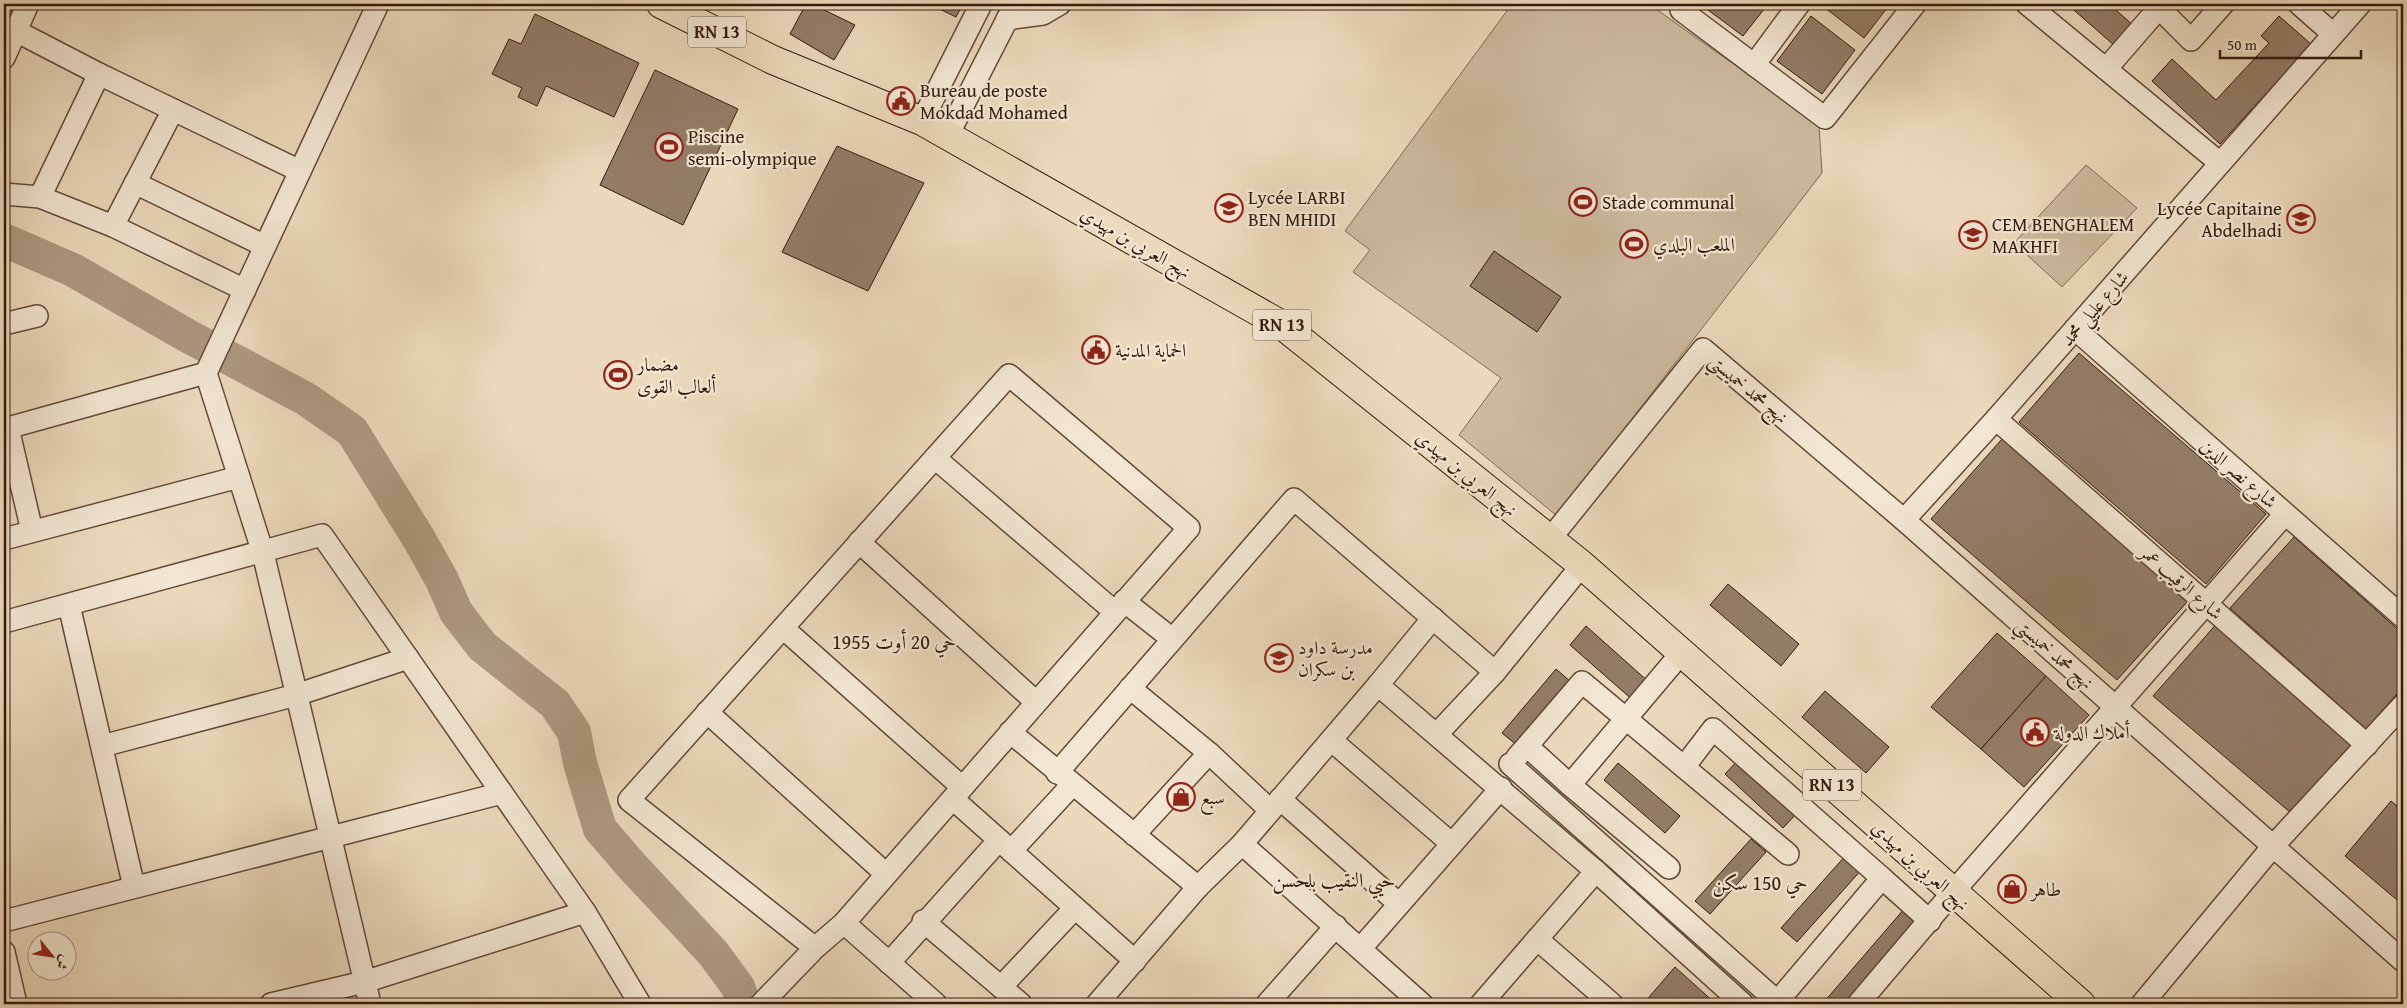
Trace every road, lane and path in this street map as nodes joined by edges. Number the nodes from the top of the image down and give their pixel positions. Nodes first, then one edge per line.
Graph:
1 (28, 4) edge
2 (378, 4) edge
3 (660, 4) edge
4 (981, 4) edge
5 (1060, 4) edge
6 (1685, 4) edge
7 (1799, 4) edge
8 (1915, 4) edge
9 (2027, 4) edge
10 (2223, 4) edge
11 (2299, 4) edge
12 (2360, 4) edge
13 (1011, 11) edge
14 (16, 31) junction
15 (2333, 34) junction
16 (4, 58) edge
17 (1754, 65) junction
18 (2106, 69) junction
19 (99, 74) junction
20 (173, 110) junction
21 (922, 121) junction
22 (948, 135) junction
23 (2220, 164) junction
24 (300, 171) junction
25 (135, 183) junction
26 (4, 194) edge
27 (40, 197) junction
28 (113, 226) junction
29 (265, 246) junction
30 (245, 290) junction
31 (37, 316) dead end
32 (4, 324) edge
33 (2075, 329) junction
34 (207, 372) junction
35 (1996, 419) junction
36 (6, 429) edge
37 (935, 458) junction
38 (239, 477) junction
39 (2285, 514) junction
40 (1904, 520) junction
41 (32, 532) junction
42 (4, 539) edge
43 (1550, 539) junction
44 (859, 542) junction
45 (263, 553) junction
46 (1582, 565) junction
47 (2206, 603) junction
48 (69, 604) junction
49 (1119, 606) junction
50 (2403, 617) edge
51 (1432, 618) junction
52 (4, 622) edge
53 (783, 628) junction
54 (1171, 638) junction
55 (1682, 652) junction
56 (408, 658) junction
57 (1494, 672) junction
58 (1378, 685) junction
59 (1130, 688) junction
60 (296, 695) junction
61 (1036, 702) junction
62 (2403, 705) edge
63 (2116, 707) junction
64 (707, 712) junction
65 (1627, 719) junction
66 (1010, 732) junction
67 (1437, 734) junction
68 (1331, 740) junction
69 (2367, 745) junction
70 (102, 746) junction
71 (1528, 746) junction
72 (1209, 753) junction
73 (1510, 764) junction
74 (1684, 767) junction
75 (1064, 779) junction
76 (1495, 783) junction
77 (1570, 785) junction
78 (502, 793) junction
79 (957, 793) junction
80 (1275, 804) junction
81 (1134, 835) junction
82 (330, 837) junction
83 (1242, 844) junction
84 (1452, 844) junction
85 (1005, 846) junction
86 (2274, 846) junction
87 (1788, 854) dead end
88 (1669, 868) dead end
89 (1596, 871) junction
90 (886, 874) junction
91 (1882, 878) junction
92 (134, 887) junction
93 (1198, 887) junction
94 (1952, 892) junction
95 (1399, 904) junction
96 (1075, 908) junction
97 (585, 912) junction
98 (4, 921) edge
99 (1930, 921) junction
100 (844, 922) junction
101 (924, 922) junction
102 (1336, 926) junction
103 (1537, 939) junction
104 (815, 948) junction
105 (1361, 948) junction
106 (4, 952) edge
107 (1135, 961) junction
108 (2403, 961) edge
109 (889, 963) junction
110 (364, 982) junction
111 (1001, 987) junction
112 (1778, 1003) edge
113 (16, 1004) edge
114 (271, 1004) edge
115 (370, 1004) edge
116 (640, 1004) edge
117 (761, 1004) edge
118 (936, 1004) edge
119 (1021, 1004) edge
120 (1097, 1004) edge
121 (1267, 1004) edge
122 (1422, 1004) edge
123 (1481, 1004) edge
124 (1612, 1004) edge
125 (1743, 1004) edge
126 (1858, 1004) edge
127 (2081, 1004) edge
128 (2142, 1004) edge

1 - 14 street
2 - 24 street
3 - 21 main road, نهج العربي بن مهيدي / RN 13
4 - 21 street
5 - 13 street
6 - 17 street
7 - 17 street
8 - 17 street
9 - 18 street
10 - 18 street
11 - 15 street
12 - 15 street, شارع عليلي محمد
13 - 22 street
14 - 16 street
14 - 19 street
15 - 23 street, شارع عليلي محمد
18 - 23 street
19 - 20 street
19 - 27 street
20 - 24 street
20 - 25 street
21 - 22 main road, نهج العربي بن مهيدي / RN 13
22 - 43 main road, نهج العربي بن مهيدي / RN 13
23 - 33 street, شارع عليلي محمد
24 - 29 street
25 - 28 street
25 - 29 street
26 - 27 street
27 - 28 street
28 - 30 street
29 - 30 street
30 - 34 street
31 - 32 street
33 - 35 street, شارع عليلي محمد
33 - 39 street, شارع نصر الدين
34 - 36 street
34 - 38 street
35 - 40 street, شارع عليلي محمد
35 - 47 street, شارع الرقيب عمر
36 - 41 street
37 - 44 street
37 - 49 street
37 - 49 street
38 - 41 street
38 - 45 street
39 - 47 street
39 - 50 street, شارع نصر الدين
40 - 43 street, نهج محمد خميستي
40 - 63 street, نهج محمد خميستي
41 - 42 street
43 - 46 main road, نهج العربي بن مهيدي / RN 13
44 - 53 street
44 - 61 street
45 - 48 street
45 - 56 street
45 - 60 street
46 - 55 main road, نهج العربي بن مهيدي / RN 13
46 - 57 street
47 - 63 street
47 - 69 street, شارع الرقيب عمر
48 - 52 street
48 - 70 street
49 - 54 street
49 - 61 street
51 - 54 street
51 - 57 street
51 - 58 street
53 - 64 street
53 - 79 street
54 - 59 street
55 - 65 street
55 - 94 main road, نهج العربي بن مهيدي / RN 13
56 - 60 street
56 - 78 street
57 - 67 street
58 - 67 street
58 - 68 street
59 - 72 street
59 - 75 street
60 - 70 street
60 - 82 street
61 - 66 street
62 - 69 street
63 - 86 street, نهج محمد خميستي
63 - 94 street
64 - 90 street
64 - 104 street
65 - 71 street
65 - 74 street
65 - 77 street
66 - 75 street
66 - 79 street
67 - 76 street
68 - 80 street
68 - 84 street
69 - 86 street
70 - 92 street
71 - 73 street
71 - 77 street
72 - 80 street
72 - 81 street
73 - 76 street
73 - 112 street
74 - 87 street
74 - 91 street
75 - 81 street
75 - 85 street
76 - 84 street
76 - 89 street
77 - 88 street
78 - 82 street
78 - 97 street
79 - 85 street
79 - 90 street
80 - 83 street
80 - 95 street
81 - 93 street
82 - 92 street
82 - 110 street
83 - 93 street
83 - 102 street
84 - 95 street
85 - 96 street
85 - 101 street
86 - 108 street, نهج محمد خميستي
86 - 128 street
89 - 103 street
89 - 125 street
90 - 100 street
91 - 99 street
91 - 112 street
92 - 98 street
93 - 107 street
94 - 99 street
94 - 127 main road, نهج العربي بن مهيدي / RN 13
95 - 105 street
96 - 107 street
96 - 111 street
97 - 110 street
97 - 116 street
99 - 126 street
100 - 104 street
100 - 109 street
101 - 109 street
101 - 111 street
102 - 105 street
102 - 121 street
103 - 123 street
103 - 124 street
104 - 117 street
105 - 122 street
106 - 113 street
107 - 120 street
109 - 118 street
110 - 114 street
110 - 115 street
111 - 119 street

